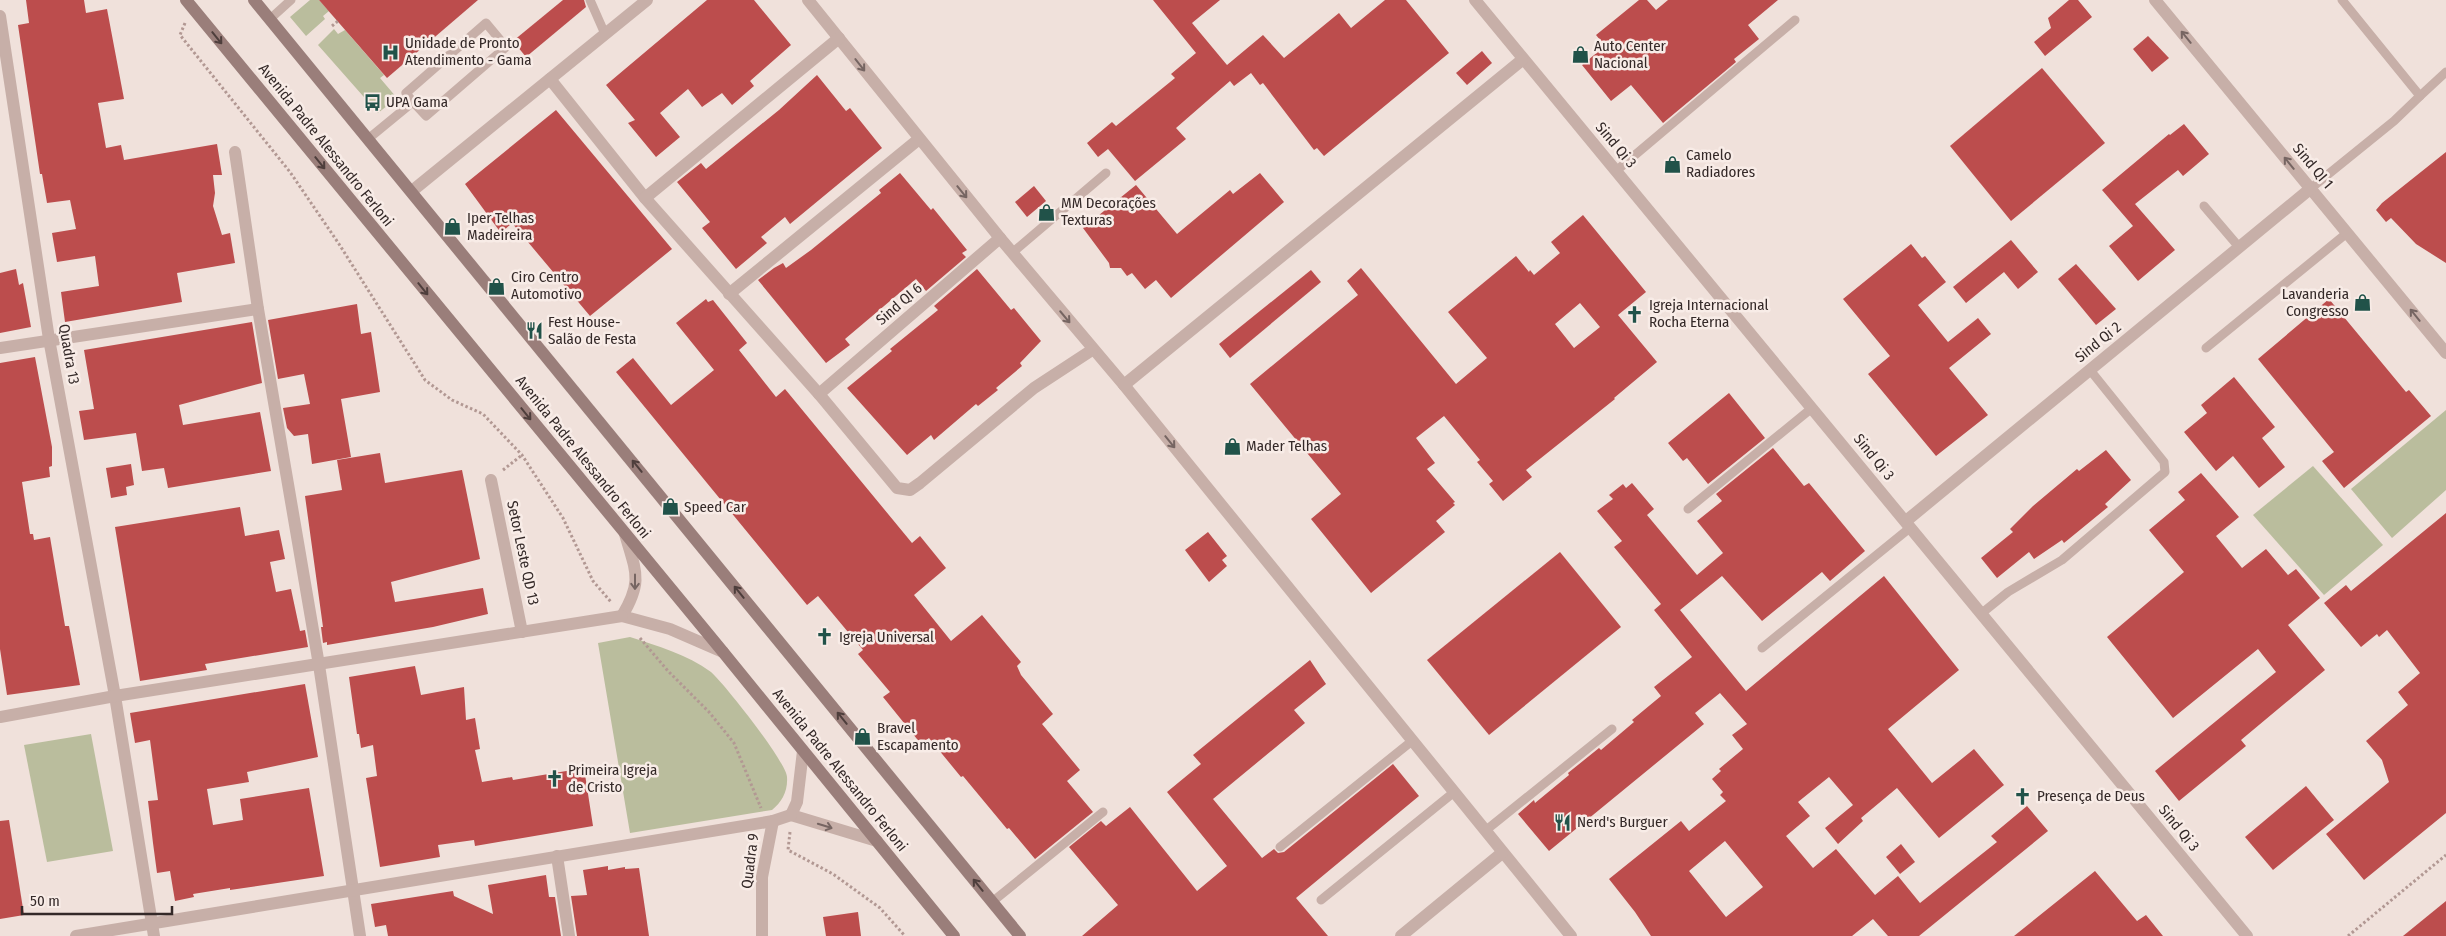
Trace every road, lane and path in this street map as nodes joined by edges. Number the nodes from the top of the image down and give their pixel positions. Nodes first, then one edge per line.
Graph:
1 (254, 0) edge
2 (291, 0) edge
3 (590, 0) edge
4 (647, 0) edge
5 (808, 0) edge
6 (1475, 0) edge
7 (2155, 0) edge
8 (2342, 0) edge
9 (189, 4) edge
10 (0, 16) edge
11 (270, 19) junction
12 (1795, 20) dead end
13 (338, 21) dead end
14 (332, 26) dead end
15 (605, 34) junction
16 (839, 38) junction
17 (1522, 60) junction
18 (2446, 68) edge
19 (2442, 75) edge
20 (550, 78) junction
21 (2420, 96) junction
22 (413, 102) junction
23 (368, 139) junction
24 (919, 139) junction
25 (235, 152) dead end
26 (1616, 171) junction
27 (1106, 173) dead end
28 (2310, 189) junction
29 (412, 191) junction
30 (645, 198) junction
31 (2204, 206) dead end
32 (2347, 233) junction
33 (1000, 238) junction
34 (2239, 247) junction
35 (1012, 253) junction
36 (729, 294) junction
37 (258, 309) junction
38 (49, 339) junction
39 (0, 348) edge
40 (2206, 348) dead end
41 (1092, 350) junction
42 (2446, 353) edge
43 (2090, 370) junction
44 (1124, 385) junction
45 (819, 394) junction
46 (1812, 408) junction
47 (522, 455) junction
48 (491, 480) joint
49 (1688, 509) dead end
50 (1908, 524) junction
51 (625, 534) junction
52 (1982, 614) junction
53 (622, 616) junction
54 (522, 632) junction
55 (640, 637) dead end
56 (1762, 648) dead end
57 (723, 652) junction
58 (319, 665) junction
59 (115, 696) junction
60 (0, 717) edge
61 (1612, 729) dead end
62 (1412, 741) junction
63 (803, 751) junction
64 (1453, 793) junction
65 (1103, 812) dead end
66 (791, 815) junction
67 (768, 817) junction
68 (1485, 832) junction
69 (877, 841) junction
70 (1280, 848) dead end
71 (1502, 853) junction
72 (2446, 855) edge
73 (557, 856) junction
74 (353, 892) junction
75 (1321, 900) dead end
76 (992, 902) junction
77 (153, 930) edge
78 (76, 936) edge
79 (360, 936) edge
80 (570, 936) edge
81 (762, 936) edge
82 (905, 936) edge
83 (954, 936) edge
84 (1020, 936) edge
85 (1402, 936) edge
86 (1571, 936) edge
87 (2248, 936) edge
88 (2348, 936) edge

1 - 11 main road
2 - 11 lane
3 - 15 lane
4 - 15 street
5 - 16 street
6 - 17 street, Sind Qi 3
28 -> 7 street, Sind QI 1
8 - 21 lane
9 - 47 path
9 -> 51 main road, Avenida Padre Alessandro Ferloni
10 - 38 street, Quadra 13
11 - 23 main road
12 - 26 lane
13 - 14 path
15 - 20 street
16 -> 24 street
16 - 30 street
17 - 26 street, Sind Qi 3
17 - 44 street
18 - 19 lane
19 - 21 lane
20 - 29 street
20 - 30 street
21 - 28 lane
22 - 22 lane
22 - 23 lane
23 - 29 main road
24 -> 33 street
24 - 36 street
25 - 37 street
26 - 46 street, Sind Qi 3
27 - 35 lane
28 - 32 street, Sind QI 1
28 - 34 street, Sind Qi 2
76 -> 29 main road
30 - 36 street
31 - 34 lane
32 - 40 lane
42 -> 32 street, Sind QI 1
33 - 35 street
33 - 45 street, Sind QI 6
34 - 43 street, Sind Qi 2
35 -> 41 street
36 - 45 street
37 - 38 street
37 - 58 street
38 - 39 street
38 - 59 street, Quadra 13
41 - 44 street
41 - 45 street
43 - 50 street, Sind Qi 2
43 - 52 lane
44 -> 62 street
46 - 49 lane
46 - 50 street, Sind Qi 3
47 - 48 path
47 - 53 path
48 - 54 street, Setor Leste QD 13
50 - 52 street, Sind Qi 3
50 - 56 lane
51 -> 53 street
51 - 57 main road, Avenida Padre Alessandro Ferloni
52 - 87 street, Sind Qi 3
53 - 54 street
53 - 57 street
54 - 58 street
55 - 67 path
57 - 63 main road, Avenida Padre Alessandro Ferloni
58 - 59 street
58 - 74 street
59 - 60 street
59 - 77 street, Quadra 13
61 - 68 lane
62 - 64 street
62 - 70 lane
63 - 66 street
63 - 69 main road, Avenida Padre Alessandro Ferloni
64 - 68 street
64 - 75 lane
65 - 76 lane
66 - 67 street
66 -> 69 street
66 - 82 path
67 - 73 street
67 - 81 street, Quadra 9
68 - 71 street
69 - 83 main road, Avenida Padre Alessandro Ferloni
71 - 85 street
71 - 86 street
72 - 88 path
73 - 74 street
73 - 80 street
74 - 77 street
74 - 79 street
76 - 84 main road
77 - 78 street

